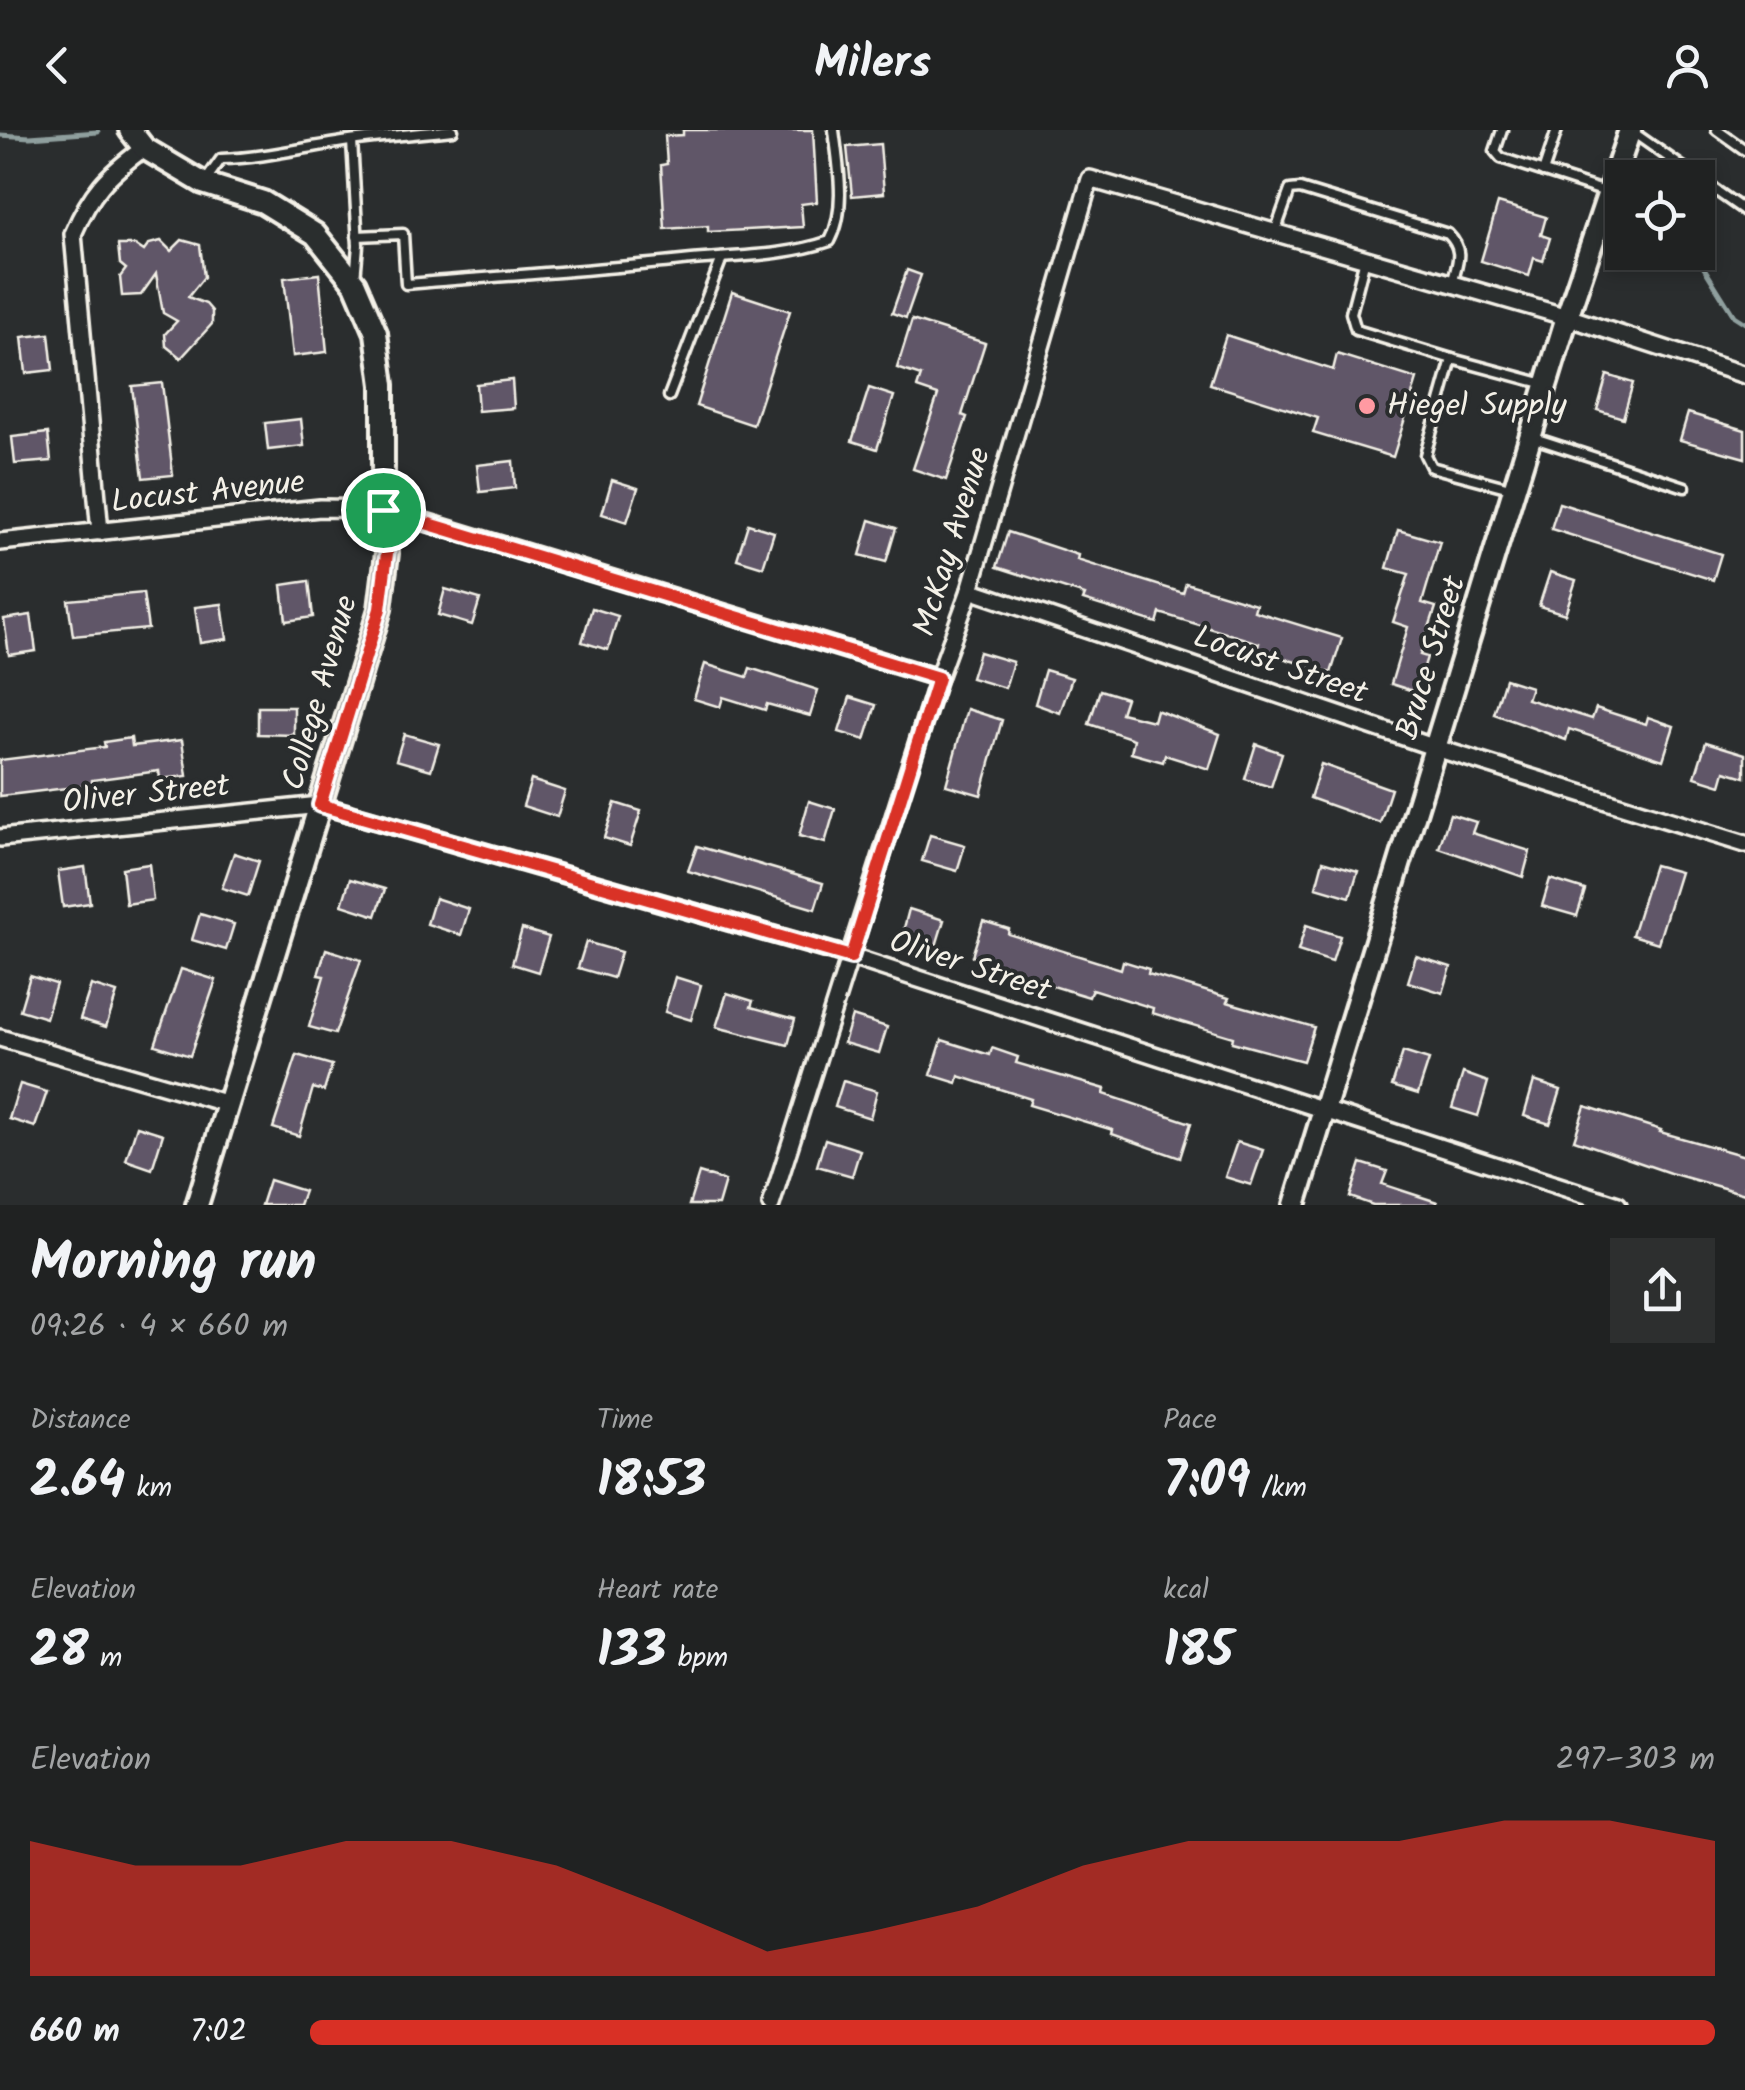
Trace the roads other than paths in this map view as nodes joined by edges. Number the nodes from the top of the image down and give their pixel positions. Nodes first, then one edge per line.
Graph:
1 (130, 130) edge
2 (453, 130) edge
3 (834, 130) edge
4 (1502, 130) edge
5 (1556, 130) edge
6 (1630, 130) edge
7 (1717, 130) edge
8 (352, 141) junction
9 (144, 148) junction
10 (1745, 150) edge
11 (1620, 160) edge
12 (1544, 172) junction
13 (203, 183) junction
14 (1605, 192) edge
15 (1605, 205) edge
16 (1745, 211) edge
17 (1276, 232) junction
18 (357, 236) junction
19 (722, 258) junction
20 (1365, 258) junction
21 (355, 284) junction
22 (1452, 284) junction
23 (1567, 318) junction
24 (1452, 358) junction
25 (1745, 375) edge
26 (1547, 384) junction
27 (669, 396) dead end
28 (1530, 437) junction
29 (1685, 487) dead end
30 (1515, 490) junction
31 (383, 510) junction
32 (100, 532) junction
33 (0, 542) edge
34 (970, 590) junction
35 (938, 678) junction
36 (1436, 748) junction
37 (320, 805) junction
38 (0, 838) edge
39 (1745, 844) edge
40 (851, 957) junction
41 (0, 1038) edge
42 (228, 1104) junction
43 (1324, 1111) junction
44 (197, 1205) edge
45 (771, 1205) edge
46 (1295, 1205) edge
47 (1618, 1205) edge

1 - 9 street, College Avenue
2 - 8 lane
3 - 19 lane
4 - 12 lane
5 - 12 lane
6 - 11 street, Bruce Street
6 - 16 lane
7 - 10 lane
8 - 13 lane
8 - 18 lane
9 - 13 street, College Avenue
9 - 32 street
12 - 14 lane
13 - 21 street, College Avenue
15 - 23 street, Bruce Street
17 - 20 street
17 - 22 lane
17 - 34 street, McKay Avenue
18 - 19 lane
18 - 21 lane
19 - 27 lane
20 - 22 street
20 - 24 lane
21 - 31 street, College Avenue
22 - 23 street
23 - 25 street
23 - 26 street, Bruce Street
24 - 26 lane
24 - 30 lane
26 - 28 street, Bruce Street
28 - 29 lane
28 - 30 street, Bruce Street
30 - 36 street, Bruce Street
31 - 32 street, Locust Avenue
31 - 35 street, Locust Avenue
31 - 37 street, College Avenue
32 - 33 street, Locust Avenue
34 - 35 street, McKay Avenue
34 - 36 street, Locust Street
35 - 40 street, McKay Avenue
36 - 39 street, Locust Street
36 - 43 street, Bruce Street
37 - 38 street, Oliver Street
37 - 40 street, Oliver Street
37 - 42 street, College Avenue
40 - 43 street, Oliver Street
40 - 45 street, McKay Avenue
41 - 42 street
42 - 44 street, College Avenue
43 - 46 street, Bruce Street
43 - 47 street, Oliver Street

